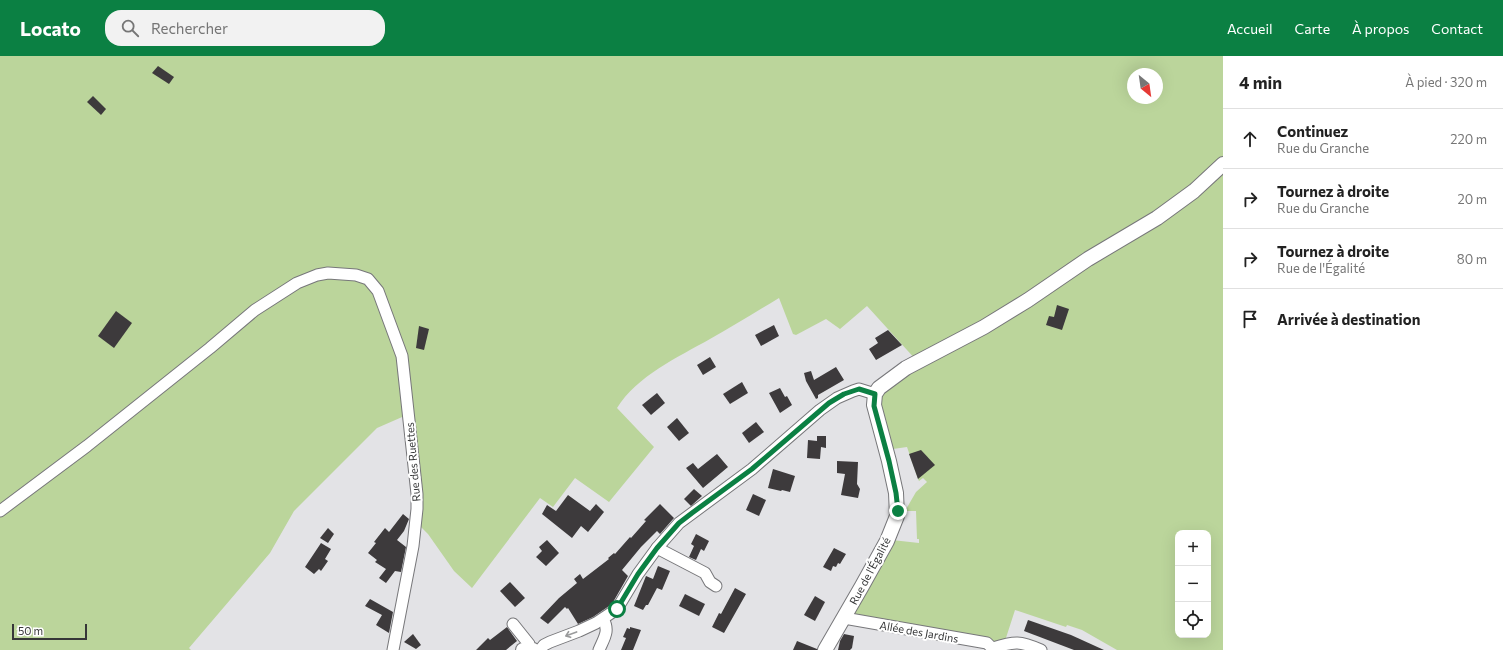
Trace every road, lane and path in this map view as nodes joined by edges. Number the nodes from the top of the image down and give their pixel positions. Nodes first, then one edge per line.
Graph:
1 (1223, 164) edge
2 (875, 394) junction
3 (0, 511) edge
4 (657, 548) junction
5 (716, 586) dead end
6 (844, 618) junction
7 (603, 619) junction
8 (513, 624) dead end
9 (993, 649) edge
10 (393, 650) edge
11 (532, 650) edge
12 (599, 650) edge
13 (825, 650) edge
14 (1041, 650) edge

1 - 2 street
2 - 4 street
2 - 6 street, Rue de l'Égalité
3 - 10 street, Rue des Ruettes
4 - 5 street
4 - 7 street
6 - 9 street, Allée des Jardins
6 - 13 street, Rue de l'Égalité
7 -> 11 street
7 - 12 street
8 - 11 street
9 - 14 street, Allée des Jardins

